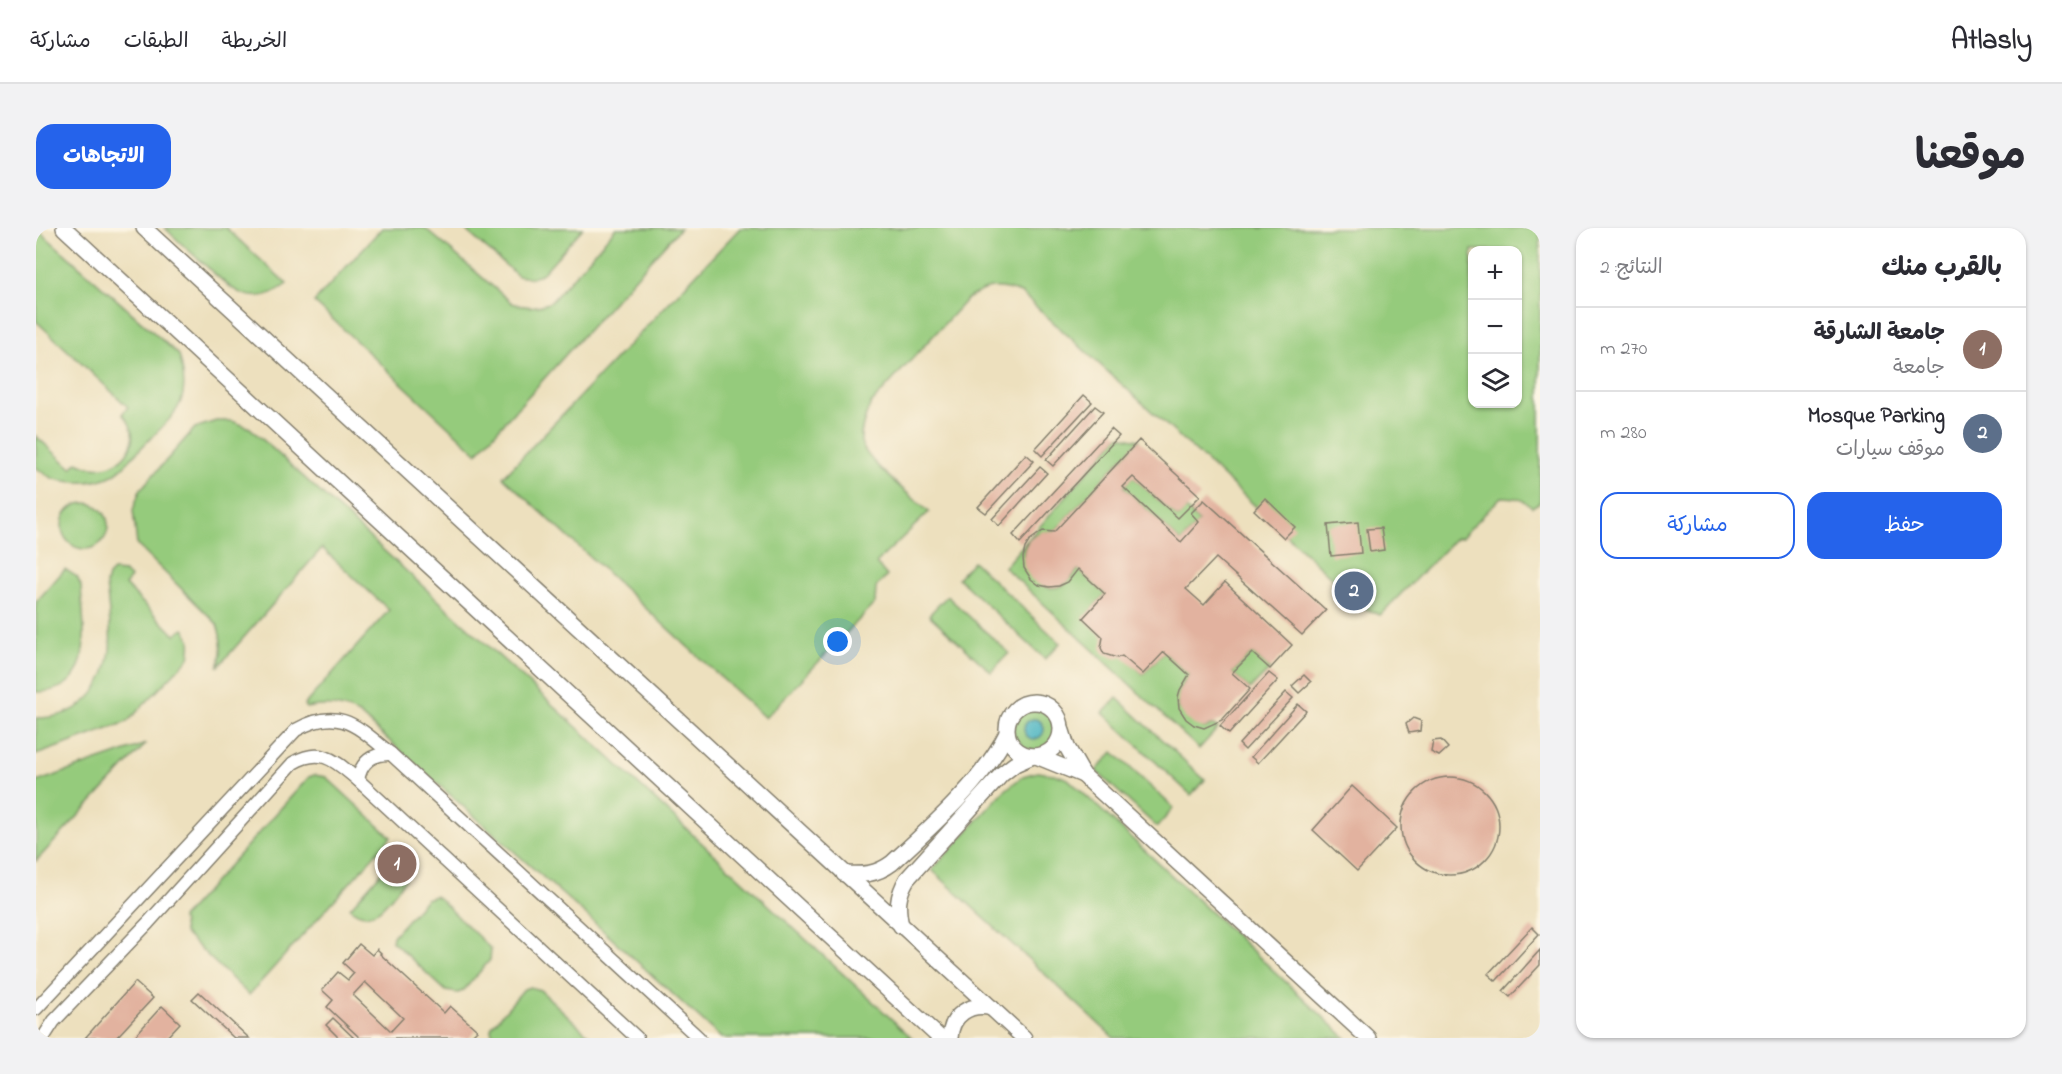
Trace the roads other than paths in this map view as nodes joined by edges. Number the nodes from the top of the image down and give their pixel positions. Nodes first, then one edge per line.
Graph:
1 (64, 228) edge
2 (144, 228) edge
3 (1062, 731) junction
4 (1007, 733) junction
5 (391, 754) junction
6 (1034, 756) junction
7 (1083, 775) junction
8 (358, 780) junction
9 (928, 828) junction
10 (941, 841) junction
11 (844, 874) junction
12 (901, 926) junction
13 (992, 1008) junction
14 (36, 1009) edge
15 (43, 1038) edge
16 (637, 1038) edge
17 (699, 1038) edge
18 (940, 1038) edge
19 (950, 1038) edge
20 (1024, 1038) edge
21 (1368, 1038) edge

1 - 18 street
2 - 11 street
3 - 4 street
3 - 6 street
3 - 7 street
4 - 6 street
4 - 9 street
5 - 8 street
5 - 14 street
5 - 17 street
6 - 7 street
6 - 10 street
7 - 21 street
8 - 15 street
8 - 16 street
9 - 10 street
9 - 11 street
10 - 12 street
11 - 12 street
12 - 13 street
13 - 19 street
13 - 20 street

